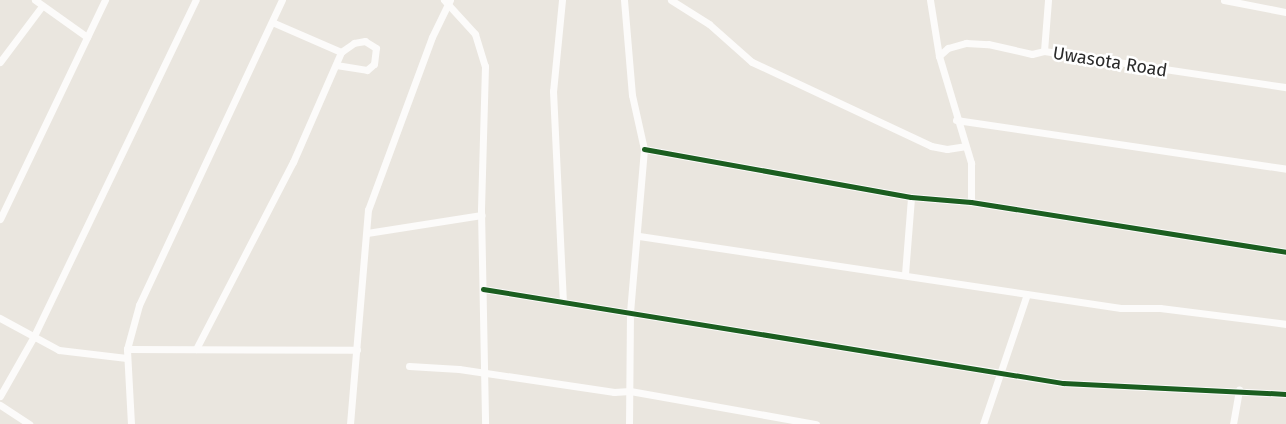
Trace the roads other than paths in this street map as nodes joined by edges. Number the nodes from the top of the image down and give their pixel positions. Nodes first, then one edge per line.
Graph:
1 (35, 0) edge
2 (105, 0) edge
3 (196, 0) edge
4 (282, 0) edge
5 (562, 0) edge
6 (624, 0) edge
7 (671, 0) edge
8 (930, 0) edge
9 (1048, 0) edge
10 (1224, 0) edge
11 (447, 1) edge
12 (42, 6) junction
13 (1286, 12) edge
14 (272, 22) junction
15 (87, 37) junction
16 (1044, 51) junction
17 (341, 52) junction
18 (939, 56) junction
19 (0, 62) edge
20 (336, 65) junction
21 (1286, 87) edge
22 (956, 120) junction
23 (965, 146) junction
24 (644, 149) junction
25 (1286, 169) edge
26 (912, 197) junction
27 (971, 202) junction
28 (482, 215) junction
29 (0, 218) edge
30 (367, 233) junction
31 (639, 236) junction
32 (1286, 252) edge
33 (905, 274) junction
34 (483, 289) junction
35 (1027, 294) junction
36 (563, 302) junction
37 (630, 312) junction
38 (0, 318) edge
39 (1286, 324) edge
40 (33, 338) junction
41 (127, 349) junction
42 (196, 349) junction
43 (357, 350) junction
44 (127, 358) junction
45 (409, 366) dead end
46 (1000, 372) junction
47 (485, 373) junction
48 (1239, 390) junction
49 (630, 391) junction
50 (1286, 394) edge
51 (0, 396) edge
52 (0, 406) edge
53 (29, 424) edge
54 (130, 424) edge
55 (350, 424) edge
56 (486, 424) edge
57 (629, 424) edge
58 (816, 424) edge
59 (983, 424) edge
60 (1233, 424) edge

1 - 12 street
2 - 15 street
3 - 40 street
4 - 14 street
5 - 36 street
6 - 24 street
7 - 23 street
8 - 18 street
9 - 16 street
10 - 13 street
11 - 28 street
11 - 30 street
12 - 15 street
12 - 19 street
14 - 17 street
14 - 41 street
15 - 29 street
16 - 18 street, Uwasota Road
16 - 21 street, Uwasota Road
17 - 20 street
17 - 20 street
18 - 22 street
20 - 42 street
22 - 23 street
22 - 25 street
23 - 27 street
24 - 26 street
24 - 31 street
26 - 27 street
26 - 33 street
27 - 32 street
28 - 30 street
28 - 34 street
30 - 43 street
31 - 33 street
31 - 37 street
33 - 35 street
34 - 36 street
34 - 47 street
35 - 39 street
35 - 46 street
36 - 37 street
37 - 46 street
37 - 49 street
38 - 40 street
40 - 44 street
40 - 51 street
41 - 42 street
41 - 44 street
42 - 43 street
43 - 55 street
44 - 54 street
45 - 47 street
46 - 48 street
46 - 59 street
47 - 49 street
47 - 56 street
48 - 50 street
48 - 60 street
49 - 57 street
49 - 58 street
52 - 53 street

